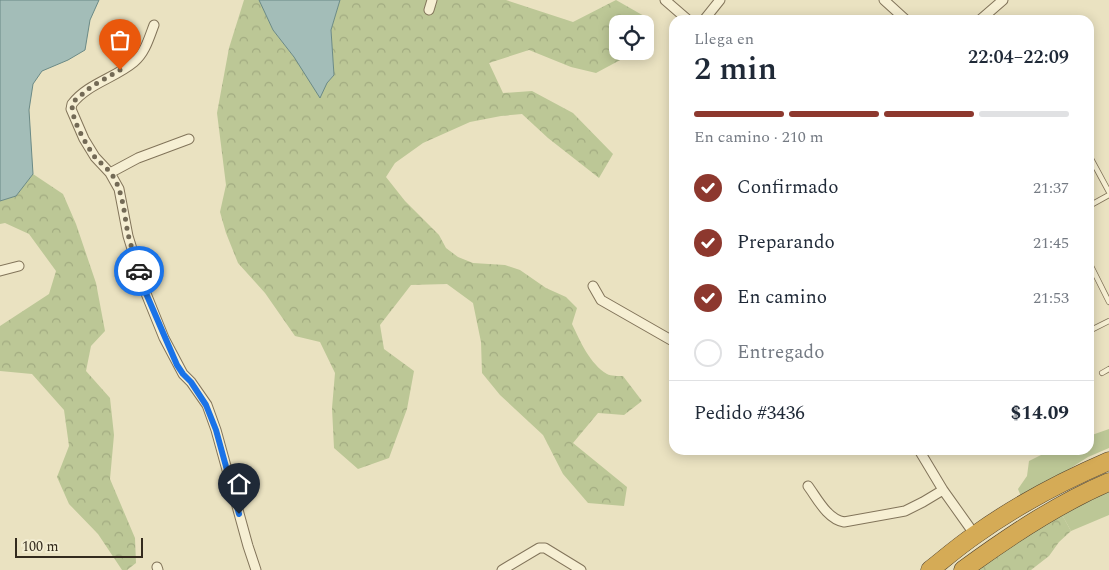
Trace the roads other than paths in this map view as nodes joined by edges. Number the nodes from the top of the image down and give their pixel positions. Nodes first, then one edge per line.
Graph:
1 (432, 0) edge
2 (665, 0) edge
3 (720, 0) edge
4 (1003, 0) edge
5 (886, 1) edge
6 (429, 10) dead end
7 (682, 15) edge
8 (708, 15) edge
9 (901, 15) edge
10 (986, 15) edge
11 (154, 24) dead end
12 (189, 139) dead end
13 (1094, 165) edge
14 (110, 173) junction
15 (1109, 194) edge
16 (1094, 203) edge
17 (19, 266) dead end
18 (0, 271) edge
19 (1094, 272) edge
20 (593, 286) dead end
21 (1109, 302) edge
22 (1109, 321) edge
23 (1094, 328) edge
24 (669, 339) edge
25 (1109, 369) edge
26 (1102, 373) dead end
27 (922, 455) edge
28 (1109, 461) edge
29 (1109, 482) edge
30 (808, 486) dead end
31 (942, 490) junction
32 (975, 535) junction
33 (256, 570) edge
34 (502, 570) edge
35 (582, 570) edge
36 (930, 570) edge
37 (963, 570) edge

1 - 6 street
2 - 7 street
3 - 8 street
4 - 10 street
5 - 9 street
11 - 14 street
12 - 14 street
13 - 15 lane
14 - 33 street
15 - 16 lane
17 - 18 street
19 - 21 lane
20 - 24 street
22 - 23 lane
25 - 26 lane
27 - 31 street
28 - 32 highway
29 - 37 highway
30 - 31 street
31 - 32 street
32 - 36 highway
34 - 35 street

